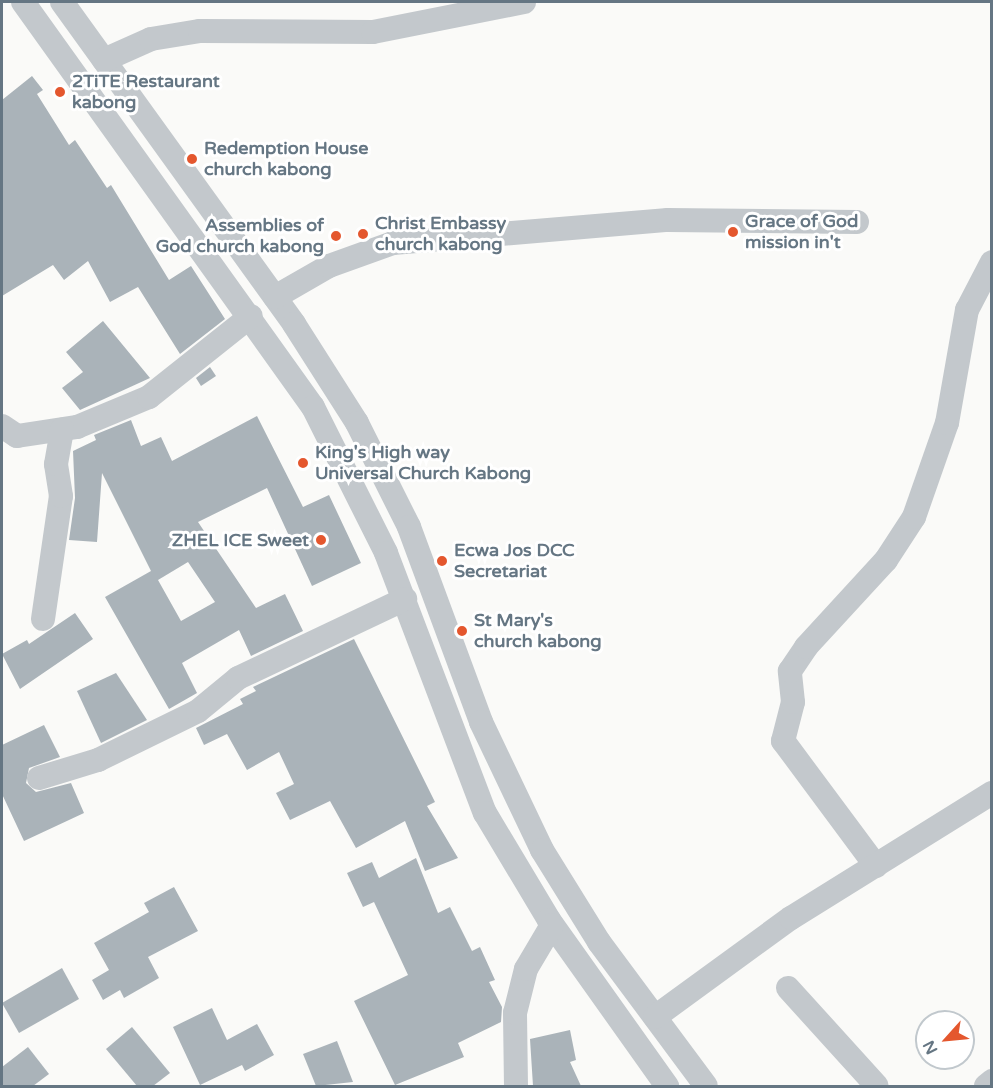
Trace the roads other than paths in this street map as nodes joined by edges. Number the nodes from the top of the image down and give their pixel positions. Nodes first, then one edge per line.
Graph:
1 (23, 2) edge
2 (62, 2) edge
3 (524, 2) edge
4 (104, 60) junction
5 (857, 222) dead end
6 (992, 261) edge
7 (275, 297) junction
8 (251, 315) junction
9 (2, 426) edge
10 (62, 430) junction
11 (405, 599) junction
12 (43, 619) dead end
13 (39, 778) dead end
14 (992, 793) edge
15 (876, 866) junction
16 (552, 925) junction
17 (788, 988) dead end
18 (655, 1017) junction
19 (992, 1081) edge
20 (516, 1086) edge
21 (667, 1086) edge
22 (706, 1086) edge
23 (877, 1086) edge
24 (986, 1086) edge

1 - 8 street
2 - 4 street
3 - 4 street
4 - 7 street
5 - 7 street
6 - 15 street
7 - 18 street
8 - 10 street
8 - 11 street
9 - 10 street
10 - 12 street
11 - 13 street
11 - 16 street
14 - 15 street
15 - 18 street
16 - 20 street
16 - 21 street
17 - 23 street
18 - 22 street
19 - 24 street

